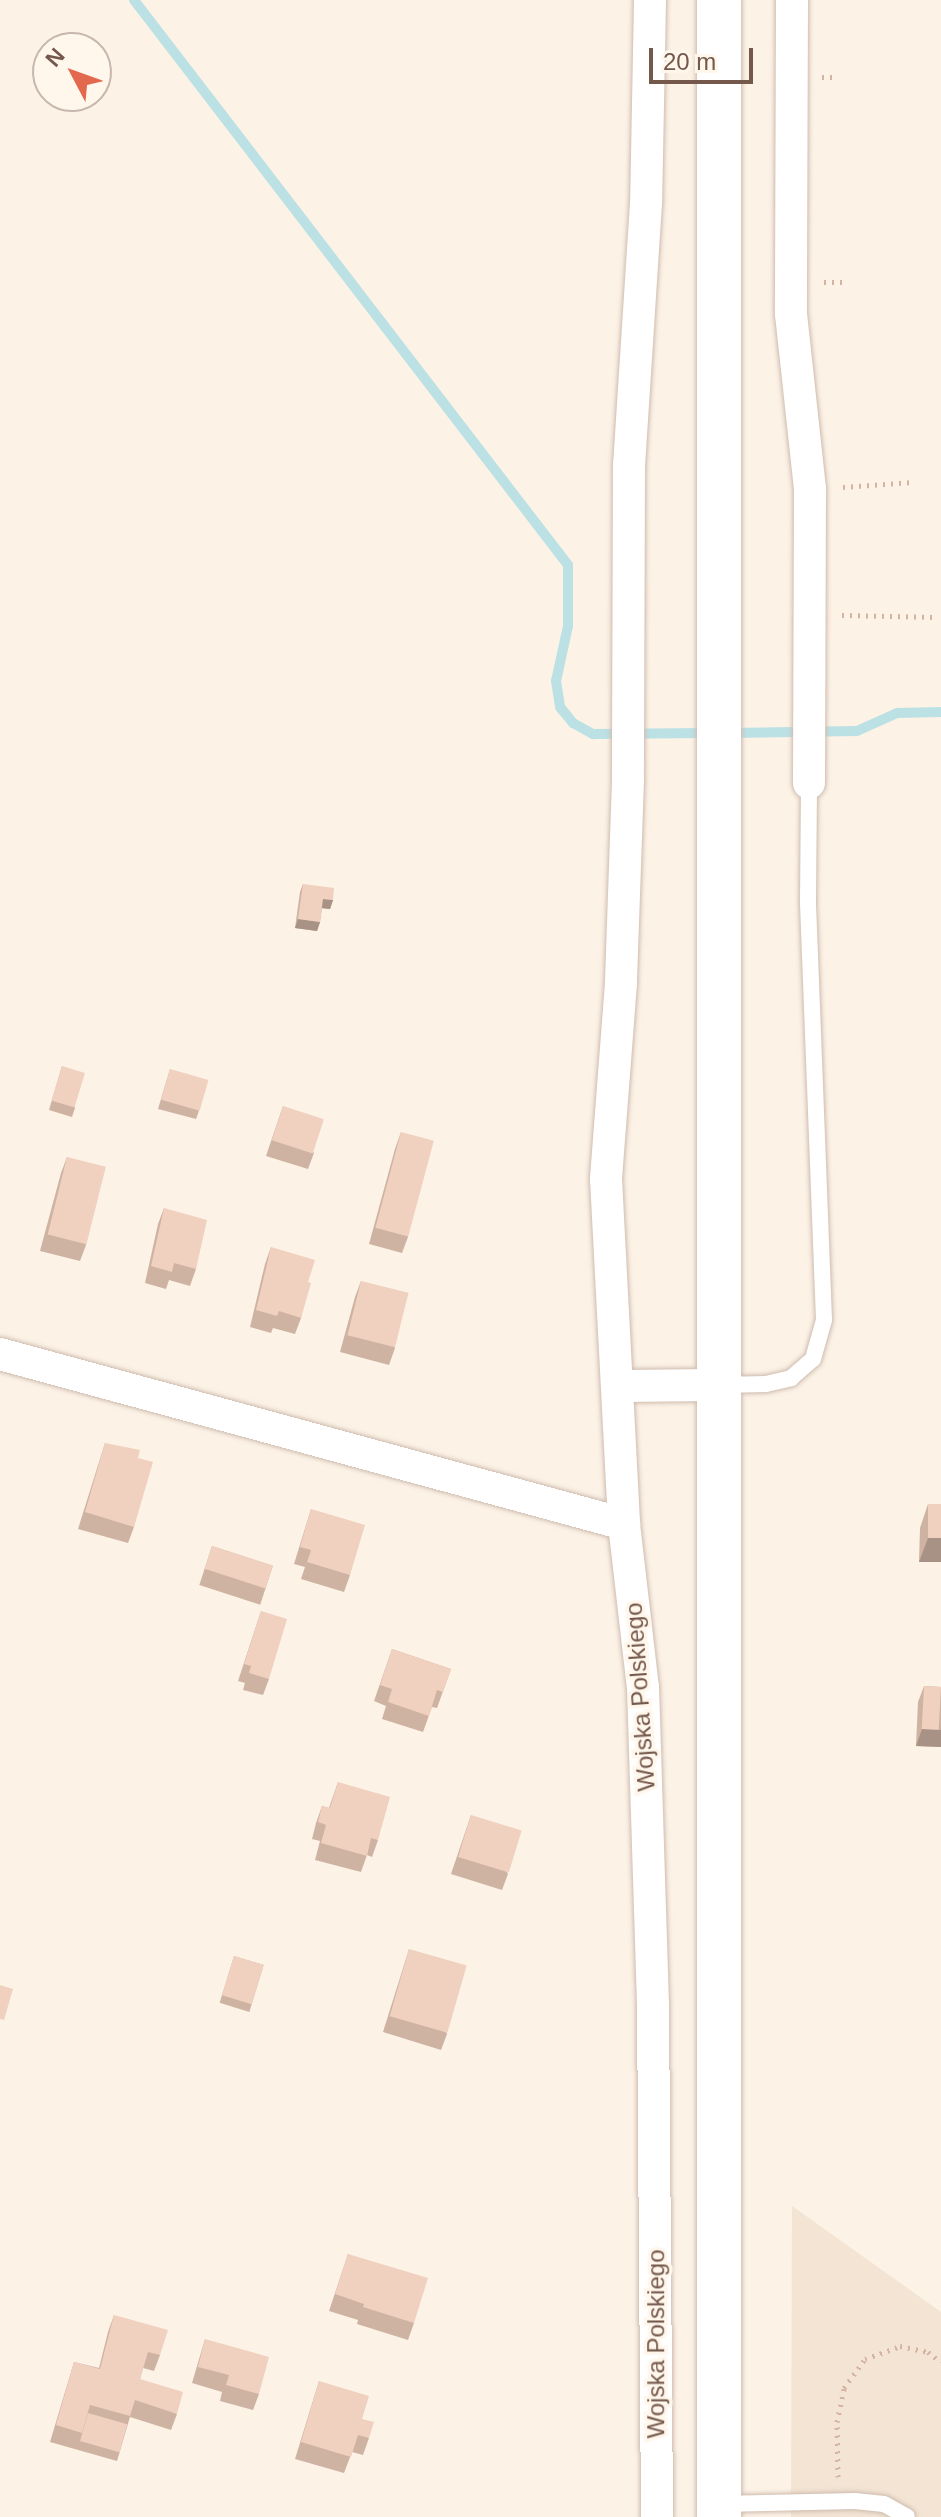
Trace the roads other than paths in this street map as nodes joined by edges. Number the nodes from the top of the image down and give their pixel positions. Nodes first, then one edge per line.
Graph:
1 (650, 0) edge
2 (719, 0) edge
3 (792, 0) edge
4 (809, 783) joint
5 (0, 1354) edge
6 (717, 1385) junction
7 (617, 1386) junction
8 (624, 1524) junction
9 (838, 2509) edge
10 (719, 2510) edge
11 (657, 2517) edge
12 (907, 2517) edge

1 - 7 street, Wojska Polskiego
2 - 6 main road
3 - 4 street
4 - 6 lane
5 - 8 street
6 - 7 street
6 - 10 main road
7 - 8 street, Wojska Polskiego
8 - 11 street, Wojska Polskiego
9 - 10 lane
9 - 12 lane

